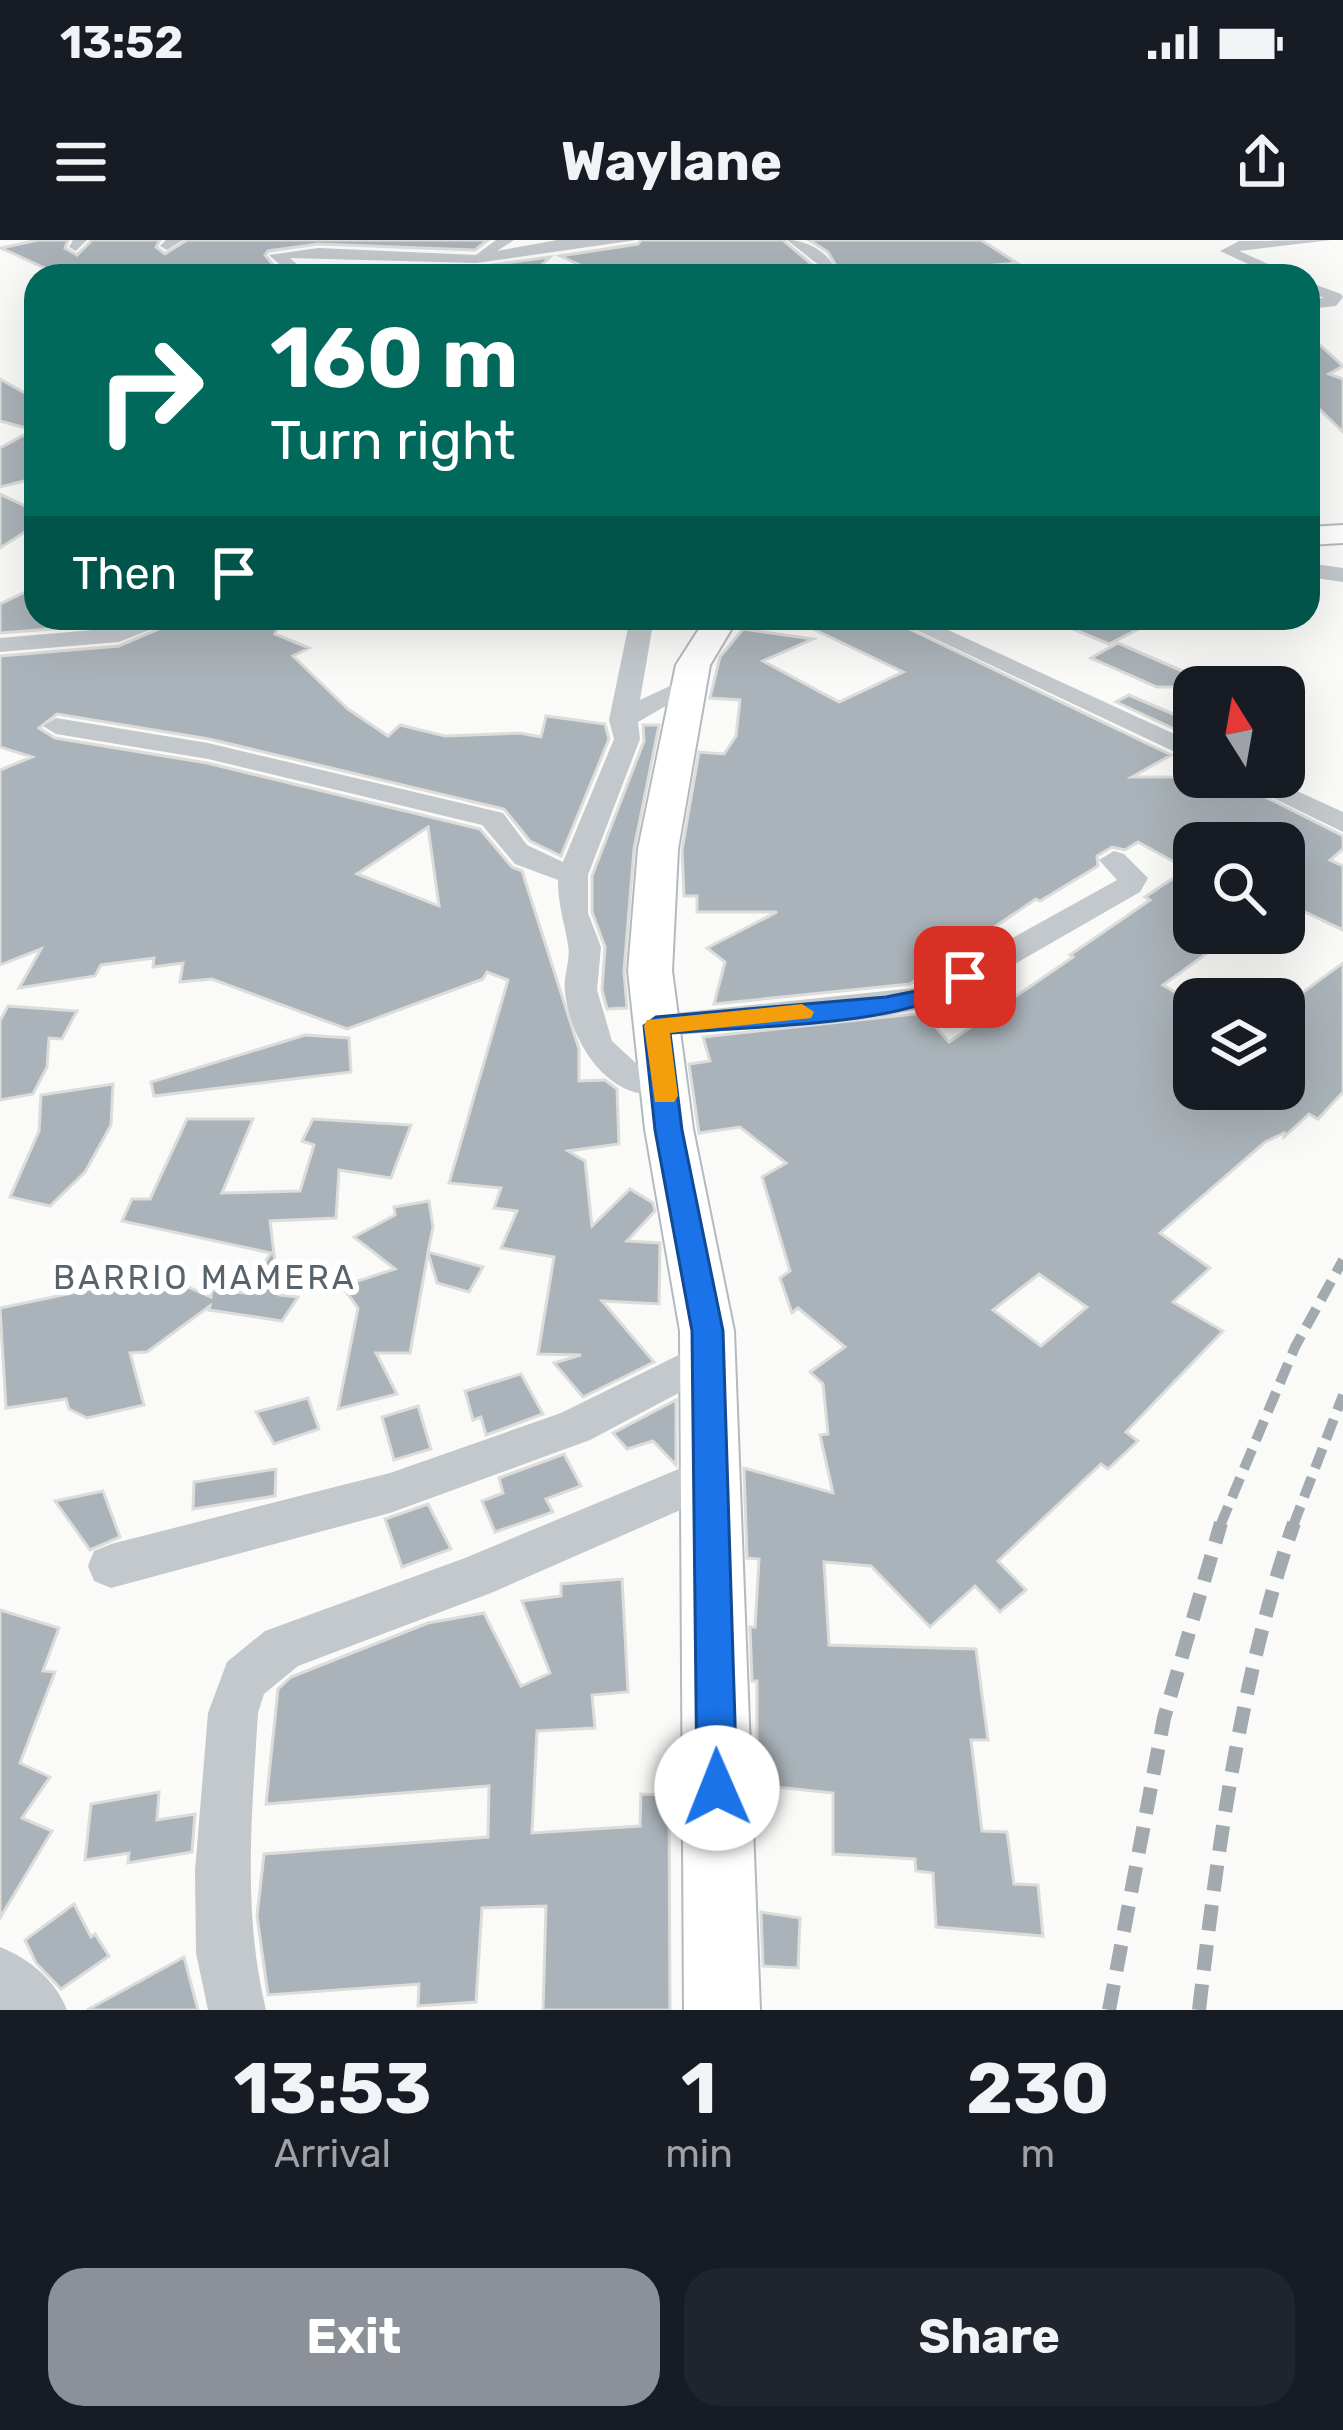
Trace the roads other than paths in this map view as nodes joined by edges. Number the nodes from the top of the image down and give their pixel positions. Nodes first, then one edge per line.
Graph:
1 (507, 240) edge
2 (630, 240) edge
3 (794, 240) edge
4 (1324, 240) edge
5 (494, 256) junction
6 (287, 264) edge
7 (826, 264) edge
8 (1259, 264) edge
9 (1320, 293) edge
10 (1320, 303) edge
11 (133, 630) edge
12 (641, 630) edge
13 (709, 630) edge
14 (929, 630) edge
15 (0, 645) edge
16 (689, 685) junction
17 (622, 720) junction
18 (56, 726) dead end
19 (1173, 743) edge
20 (1289, 798) edge
21 (1343, 823) edge
22 (1114, 860) dead end
23 (573, 875) junction
24 (656, 1026) junction
25 (663, 1083) junction
26 (709, 1357) junction
27 (710, 1476) junction
28 (111, 1566) dead end
29 (0, 1975) edge
30 (38, 2010) edge
31 (237, 2010) edge
32 (722, 2010) edge

1 - 5 street
2 - 5 street
3 - 7 street
4 - 8 street
5 - 6 street
9 - 10 street
11 - 15 street
12 - 17 street
13 - 16 street
14 - 19 street
16 - 17 street
16 - 24 street
17 - 23 street
18 - 23 street
20 - 21 street
22 - 24 street
23 - 25 street
24 - 25 street
25 - 26 street
26 - 27 street
26 - 28 street
27 - 31 street
27 - 32 street
29 - 30 street

